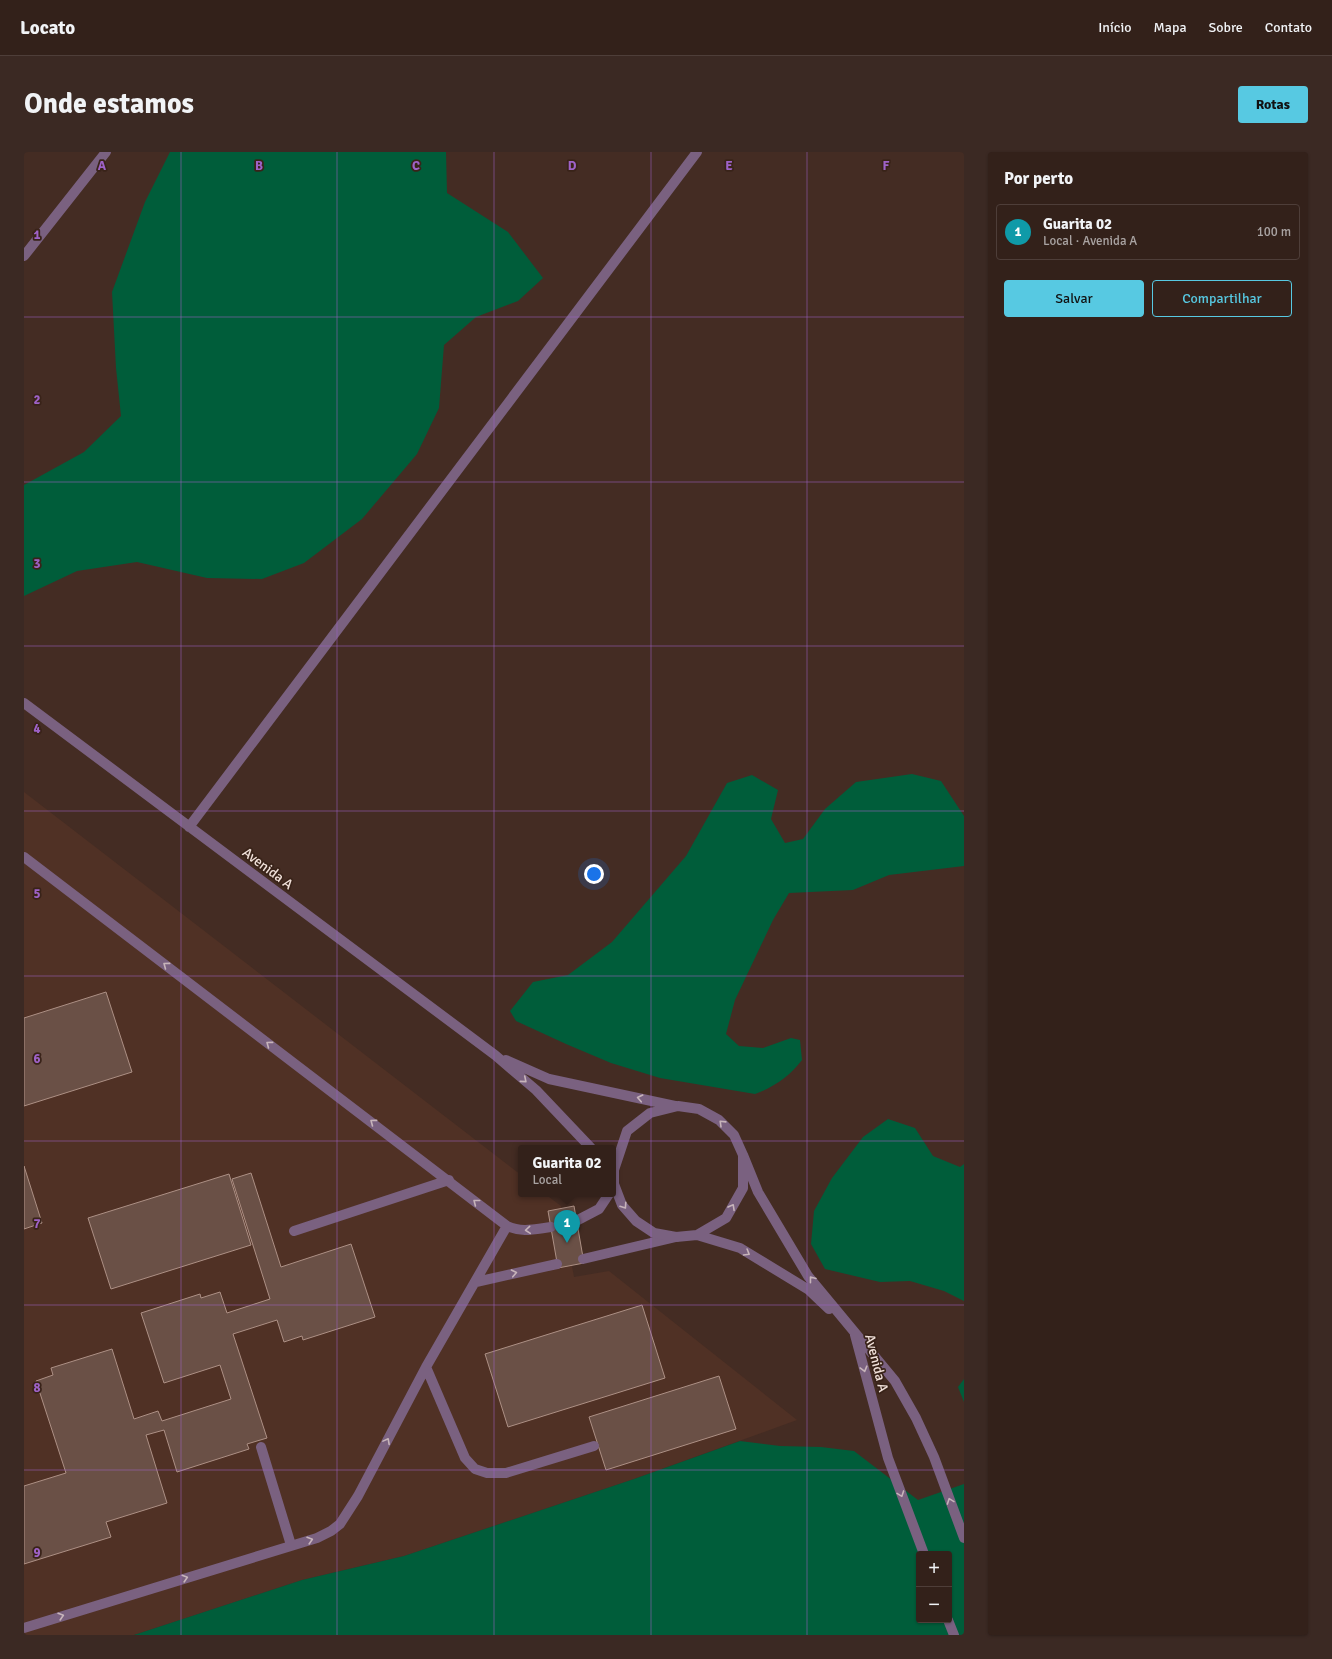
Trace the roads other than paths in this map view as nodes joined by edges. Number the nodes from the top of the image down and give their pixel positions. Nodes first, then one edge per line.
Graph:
1 (106, 152) edge
2 (697, 152) edge
3 (24, 256) edge
4 (24, 703) edge
5 (189, 826) junction
6 (24, 857) edge
7 (495, 1055) junction
8 (678, 1106) junction
9 (588, 1145) edge
10 (743, 1155) junction
11 (616, 1162) edge
12 (449, 1180) junction
13 (616, 1190) edge
14 (607, 1197) edge
15 (576, 1221) dead end
16 (507, 1226) junction
17 (551, 1227) dead end
18 (294, 1231) dead end
19 (697, 1235) junction
20 (676, 1237) junction
21 (583, 1259) dead end
22 (557, 1264) dead end
23 (476, 1282) junction
24 (854, 1332) junction
25 (426, 1367) junction
26 (594, 1446) dead end
27 (261, 1447) dead end
28 (964, 1538) edge
29 (291, 1545) junction
30 (923, 1551) edge
31 (949, 1623) edge
32 (24, 1628) edge
33 (954, 1635) edge

1 - 3 street
2 - 5 street
4 - 5 street, Avenida A
5 - 7 street, Avenida A
12 -> 6 street
8 -> 7 street
7 -> 9 street
10 -> 8 street
8 - 11 street
19 -> 10 street
24 -> 10 street
16 -> 12 street
12 - 18 street
13 -> 20 street
14 - 15 street
17 -> 16 street
16 - 23 street
19 - 20 street
19 -> 24 street
20 - 21 street
23 -> 22 street
23 - 25 street
28 -> 24 street, Avenida A
24 -> 30 street, Avenida A
25 - 26 street
29 -> 25 street
27 - 29 street
32 -> 29 street
31 - 33 street

